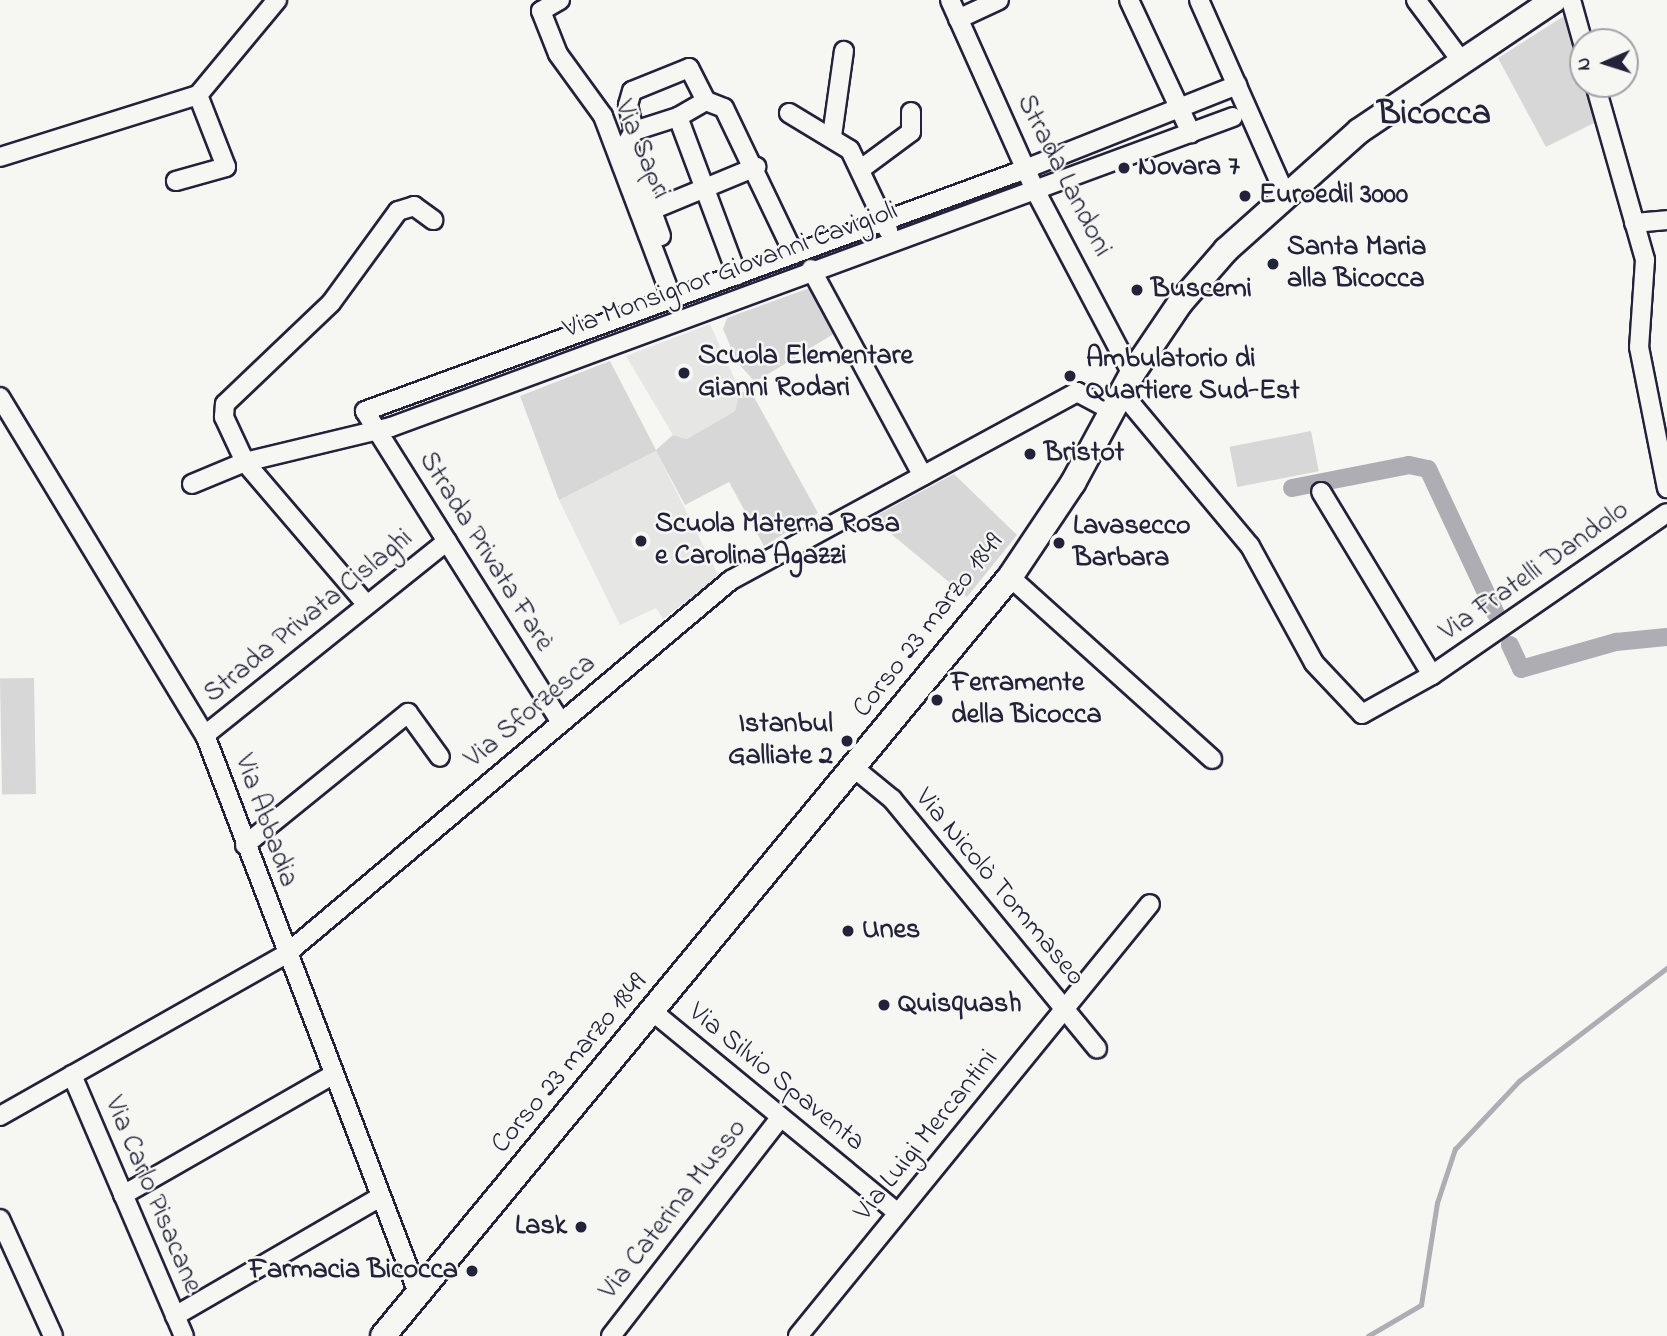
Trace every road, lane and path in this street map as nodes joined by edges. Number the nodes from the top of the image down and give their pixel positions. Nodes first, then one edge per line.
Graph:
1 (277, 0) edge
2 (561, 0) edge
3 (950, 0) edge
4 (999, 0) edge
5 (1129, 0) edge
6 (1199, 0) edge
7 (1416, 0) edge
8 (1571, 0) edge
9 (1545, 2) edge
10 (958, 19) junction
11 (1579, 28) edge
12 (844, 51) dead end
13 (1460, 59) junction
14 (1237, 85) junction
15 (198, 95) junction
16 (1599, 98) edge
17 (706, 101) junction
18 (1180, 108) junction
19 (911, 112) dead end
20 (789, 113) dead end
21 (678, 117) junction
22 (1233, 117) dead end
23 (634, 131) junction
24 (1191, 133) junction
25 (832, 136) junction
26 (0, 157) edge
27 (756, 167) junction
28 (861, 169) junction
29 (1026, 170) junction
30 (176, 181) dead end
31 (705, 189) junction
32 (1035, 190) junction
33 (1284, 192) junction
34 (652, 210) junction
35 (433, 220) dead end
36 (1667, 220) edge
37 (885, 221) junction
38 (1634, 223) junction
39 (892, 239) junction
40 (794, 254) junction
41 (811, 269) junction
42 (737, 275) junction
43 (677, 297) junction
44 (1122, 393) junction
45 (0, 397) edge
46 (365, 411) joint
47 (378, 432) junction
48 (245, 462) junction
49 (923, 476) junction
50 (192, 484) dead end
51 (1667, 488) edge
52 (1321, 492) dead end
53 (1667, 513) edge
54 (447, 541) junction
55 (1010, 577) junction
56 (366, 605) junction
57 (1432, 675) junction
58 (560, 721) junction
59 (205, 735) junction
60 (440, 757) dead end
61 (1212, 759) dead end
62 (854, 768) junction
63 (245, 845) junction
64 (1150, 904) dead end
65 (285, 955) junction
66 (1064, 1007) junction
67 (652, 1011) junction
68 (1097, 1049) dead end
69 (72, 1075) junction
70 (331, 1076) junction
71 (0, 1116) edge
72 (781, 1117) junction
73 (123, 1195) junction
74 (380, 1197) junction
75 (898, 1213) junction
76 (0, 1219) edge
77 (418, 1293) junction
78 (175, 1316) junction
79 (53, 1336) edge
80 (184, 1336) edge
81 (383, 1336) edge
82 (611, 1336) edge
83 (798, 1336) edge

1 - 15 street
2 - 43 street, Via Sapri
3 - 10 street, Strada Landoni
4 - 10 street
5 - 18 street
6 - 14 street
7 - 13 street
8 - 11 street
9 - 13 main road, Corso 23 marzo 1849
10 - 29 street, Strada Landoni
12 - 25 street
13 - 33 main road, Corso 23 marzo 1849
14 - 18 street, Via Monsignor Giovanni Cavigioli
14 - 33 street
15 - 26 street
15 - 30 street
16 - 38 street
17 - 21 street
17 - 23 street
17 - 27 street
18 - 24 street
18 - 29 street, Via Monsignor Giovanni Cavigioli
19 - 28 street
20 - 25 street
21 - 23 street
21 - 31 street
22 - 24 street, Via Monsignor Giovanni Cavigioli
23 - 34 street
24 - 32 street, Via Monsignor Giovanni Cavigioli
25 - 28 street
27 - 31 street
27 - 40 street
28 - 37 street
29 - 32 street, Strada Landoni
29 - 37 street, Via Monsignor Giovanni Cavigioli
31 - 34 street
31 - 42 street
32 - 39 street, Via Monsignor Giovanni Cavigioli
32 - 44 street, Strada Landoni
33 - 44 main road, Corso 23 marzo 1849
34 - 43 street
35 - 48 street
36 - 38 street
37 - 39 street
37 - 40 street, Via Monsignor Giovanni Cavigioli
38 - 51 street
39 - 41 street, Via Monsignor Giovanni Cavigioli
40 - 42 street, Via Monsignor Giovanni Cavigioli
41 - 47 street, Via Monsignor Giovanni Cavigioli
41 - 49 street
42 - 43 street, Via Monsignor Giovanni Cavigioli
43 - 46 street, Via Monsignor Giovanni Cavigioli
44 - 49 street, Via Sforzesca
44 - 55 main road, Corso 23 marzo 1849
44 - 57 street, Via Fratelli Dandolo
45 - 59 street, Via Abbadia
46 - 47 street, Strada Privata Farè
47 - 48 street, Via Monsignor Giovanni Cavigioli
47 - 54 street, Strada Privata Farè
48 - 50 street, Via Monsignor Giovanni Cavigioli
48 - 56 street
49 - 58 street, Via Sforzesca
52 - 57 street
53 - 57 street, Via Fratelli Dandolo
54 - 56 street, Strada Privata Cislaghi
54 - 58 street, Strada Privata Farè
55 - 61 street
55 - 62 main road, Corso 23 marzo 1849
56 - 59 street, Strada Privata Cislaghi
58 - 65 street, Via Sforzesca
59 - 63 street, Via Abbadia
60 - 63 street
62 - 66 street, Via Nicolò Tommaseo
62 - 67 main road, Corso 23 marzo 1849
63 - 65 street, Via Abbadia
64 - 66 street, Via Luigi Mercantini
65 - 69 street, Via Sforzesca
65 - 70 street, Via Abbadia
66 - 68 street, Via Nicolò Tommaseo
66 - 75 street, Via Luigi Mercantini
67 - 72 street, Via Silvio Spaventa
67 - 77 main road, Corso 23 marzo 1849
69 - 71 street, Via Sforzesca
69 - 73 street, Via Carlo Pisacane
70 - 73 street
70 - 74 street, Via Abbadia
72 - 75 street, Via Silvio Spaventa
72 - 82 street, Via Caterina Musso
73 - 78 street, Via Carlo Pisacane
74 - 77 street, Via Abbadia
74 - 78 street
75 - 83 street, Via Luigi Mercantini
76 - 79 street
77 - 81 main road, Corso 23 marzo 1849
78 - 80 street, Via Carlo Pisacane

